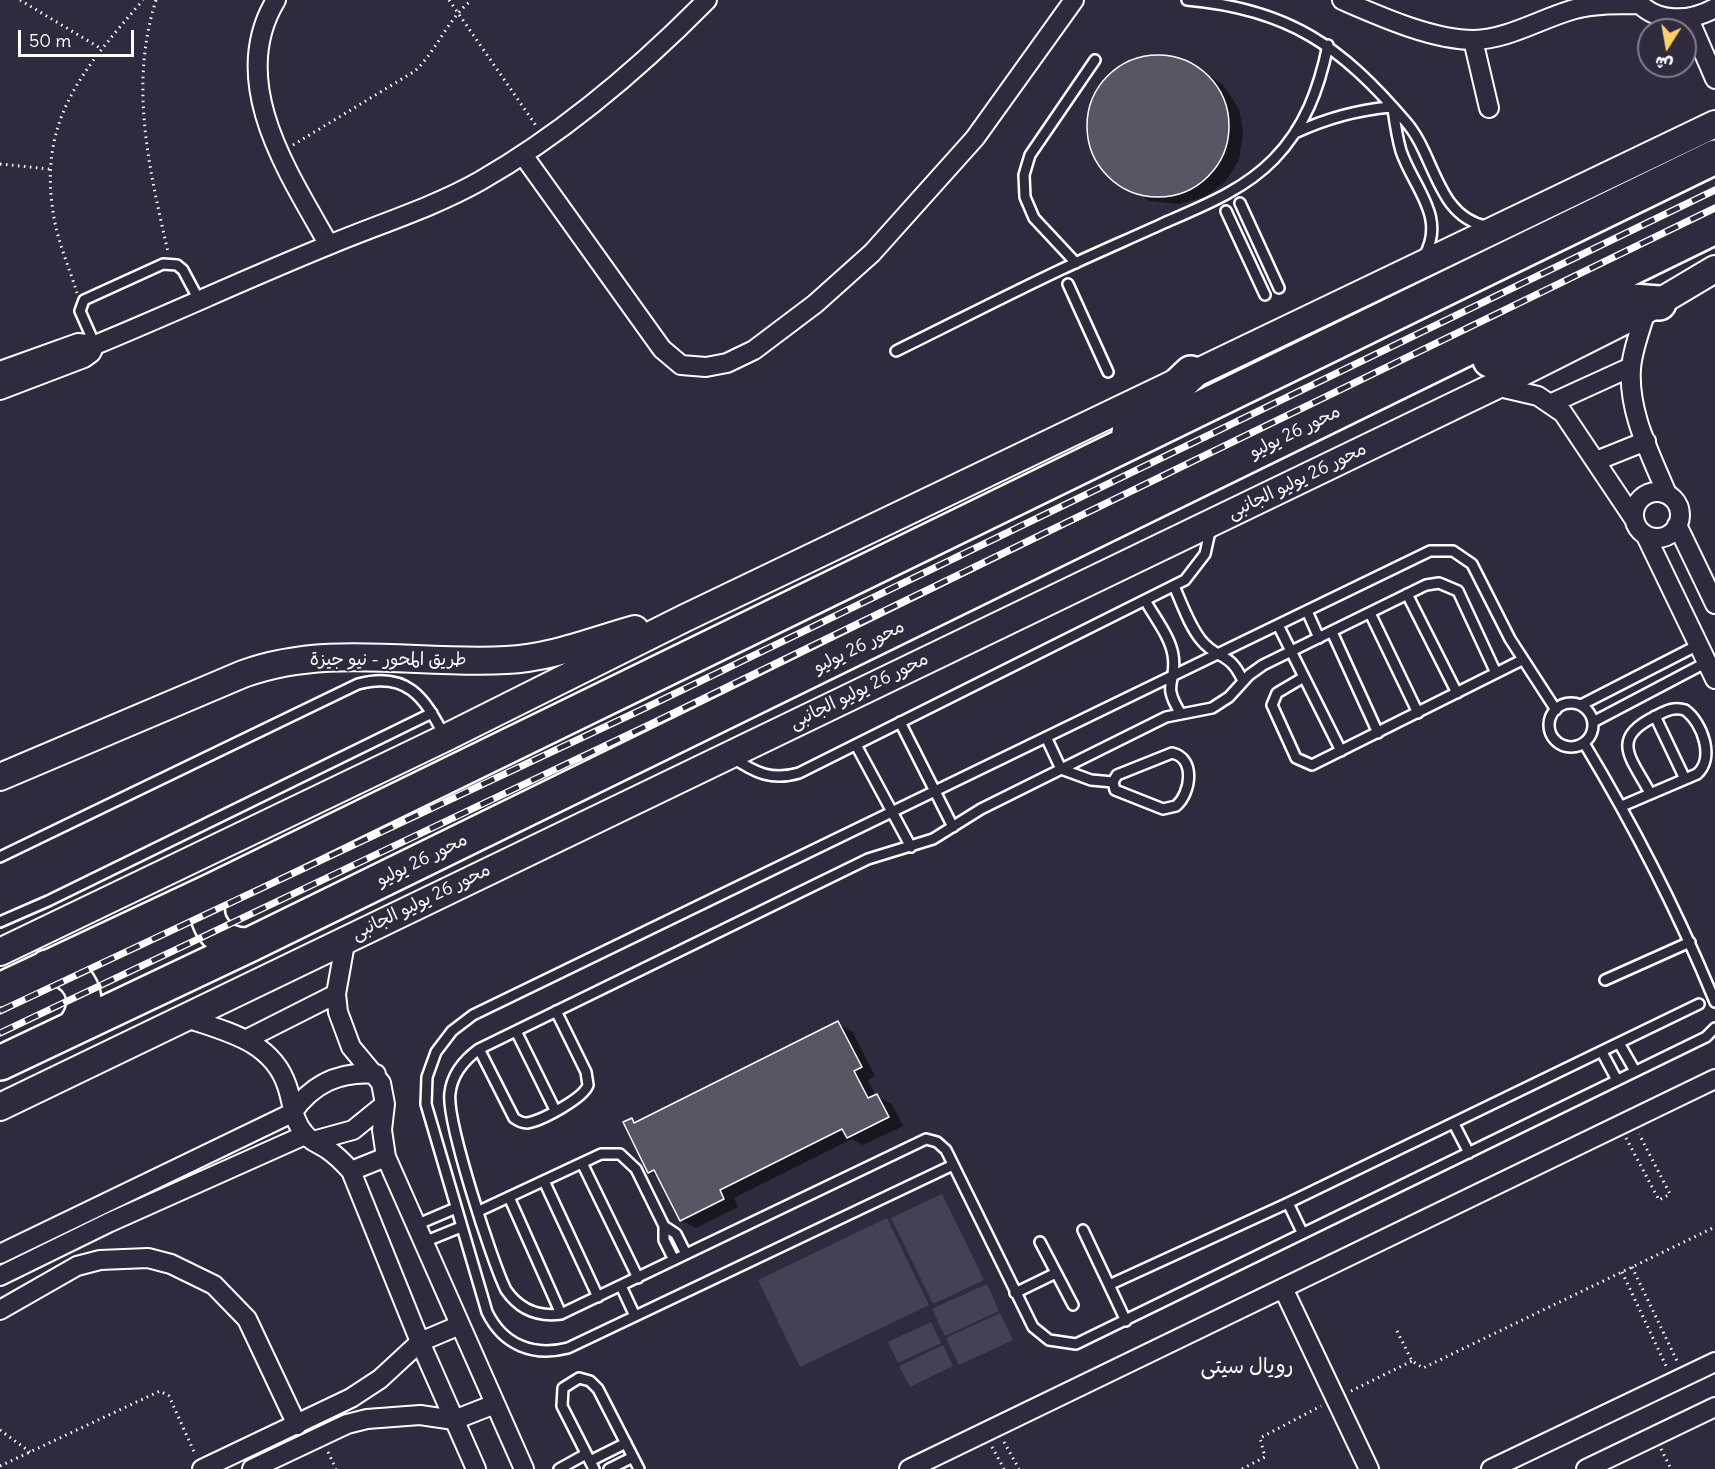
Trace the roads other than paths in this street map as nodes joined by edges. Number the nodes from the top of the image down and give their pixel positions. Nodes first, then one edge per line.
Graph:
1 (276, 0) edge
2 (707, 0) edge
3 (1074, 0) edge
4 (1187, 0) edge
5 (1342, 0) edge
6 (1637, 2) edge
7 (1578, 5) edge
8 (1715, 8) edge
9 (1689, 18) joint
10 (1697, 37) edge
11 (1473, 40) junction
12 (1328, 45) junction
13 (1095, 60) dead end
14 (1715, 79) edge
15 (1392, 108) junction
16 (1489, 108) dead end
17 (1715, 124) edge
18 (1295, 133) junction
19 (523, 155) junction
20 (1715, 157) edge
21 (1239, 203) dead end
22 (1226, 211) dead end
23 (1715, 226) edge
24 (1497, 227) junction
25 (329, 245) junction
26 (1076, 263) junction
27 (1416, 266) junction
28 (1715, 269) edge
29 (1068, 284) dead end
30 (1279, 288) dead end
31 (1265, 295) dead end
32 (200, 302) junction
33 (1652, 306) junction
34 (94, 345) junction
35 (896, 351) dead end
36 (1631, 367) junction
37 (0, 371) edge
38 (1108, 372) dead end
39 (1191, 373) junction
40 (1407, 376) junction
41 (1496, 386) junction
42 (0, 390) edge
43 (1552, 403) junction
44 (1646, 441) junction
45 (1106, 454) junction
46 (1596, 461) junction
47 (1667, 494) junction
48 (1634, 519) junction
49 (1211, 522) junction
50 (1677, 525) junction
51 (1646, 536) junction
52 (1174, 586) junction
53 (1407, 594) junction
54 (1145, 600) junction
55 (1715, 604) edge
56 (1307, 611) junction
57 (1370, 613) junction
58 (685, 618) junction
59 (1278, 625) junction
60 (1332, 632) junction
61 (1319, 638) junction
62 (1698, 645) junction
63 (1292, 651) junction
64 (1218, 654) junction
65 (1522, 660) junction
66 (1712, 673) edge
67 (1496, 674) junction
68 (1171, 677) junction
69 (1305, 677) junction
70 (1243, 681) junction
71 (1457, 693) junction
72 (1581, 705) junction
73 (1556, 710) junction
74 (432, 713) junction
75 (1418, 713) junction
76 (1181, 714) junction
77 (1655, 716) junction
78 (900, 722) junction
79 (1593, 722) junction
80 (1378, 732) junction
81 (445, 738) junction
82 (1046, 738) junction
83 (1584, 743) junction
84 (856, 745) junction
85 (1341, 751) junction
86 (728, 754) junction
87 (1061, 768) junction
88 (0, 777) edge
89 (1685, 779) junction
90 (1113, 782) junction
91 (935, 791) junction
92 (1650, 793) junction
93 (1622, 806) junction
94 (892, 812) junction
95 (953, 827) junction
96 (911, 847) junction
97 (0, 857) edge
98 (211, 891) junction
99 (0, 922) edge
100 (346, 938) junction
101 (1690, 942) junction
102 (249, 945) junction
103 (0, 952) edge
104 (47, 967) junction
105 (1605, 980) dead end
106 (0, 990) edge
107 (336, 994) junction
108 (1715, 1002) edge
109 (1699, 1004) dead end
110 (556, 1011) junction
111 (183, 1017) junction
112 (75, 1026) junction
113 (1715, 1028) edge
114 (516, 1031) junction
115 (248, 1039) junction
116 (1619, 1043) junction
117 (479, 1049) junction
118 (1602, 1052) junction
119 (0, 1063) edge
120 (1635, 1071) junction
121 (376, 1074) junction
122 (1715, 1079) edge
123 (1617, 1080) junction
124 (385, 1104) junction
125 (0, 1107) edge
126 (555, 1110) junction
127 (292, 1113) junction
128 (1454, 1124) junction
129 (309, 1138) junction
130 (1468, 1153) junction
131 (386, 1157) junction
132 (582, 1163) junction
133 (953, 1165) junction
134 (174, 1170) junction
135 (351, 1171) junction
136 (543, 1181) junction
137 (183, 1190) junction
138 (509, 1197) junction
139 (1288, 1203) junction
140 (456, 1208) junction
141 (479, 1211) junction
142 (664, 1226) junction
143 (461, 1227) junction
144 (1083, 1230) dead end
145 (1302, 1232) junction
146 (420, 1234) junction
147 (1040, 1242) dead end
148 (0, 1254) edge
149 (686, 1254) junction
150 (674, 1260) junction
151 (1056, 1273) junction
152 (0, 1276) edge
153 (638, 1278) junction
154 (1109, 1285) junction
155 (621, 1286) junction
156 (1283, 1288) junction
157 (1015, 1293) junction
158 (598, 1297) junction
159 (1073, 1305) dead end
160 (0, 1310) edge
161 (561, 1314) junction
162 (635, 1316) junction
163 (1126, 1321) junction
164 (460, 1325) junction
165 (420, 1342) junction
166 (1715, 1362) edge
167 (495, 1404) junction
168 (1715, 1407) edge
169 (454, 1420) junction
170 (297, 1425) junction
171 (626, 1443) junction
172 (633, 1457) junction
173 (200, 1464) edge
174 (591, 1464) edge
175 (252, 1469) edge
176 (476, 1469) edge
177 (524, 1469) edge
178 (559, 1469) edge
179 (609, 1469) edge
180 (639, 1469) edge
181 (909, 1469) edge
182 (1369, 1469) edge
183 (1491, 1469) edge
184 (1586, 1469) edge

1 - 25 street
2 - 19 street
3 - 19 street
4 - 12 lane
5 - 11 street
6 - 7 street
6 - 9 street
7 - 11 street
8 - 9 street
10 - 14 street
11 - 16 street
12 - 15 lane
12 - 18 lane
13 - 26 lane
15 - 18 lane
15 - 24 lane
15 - 27 lane
17 - 24 main road
18 - 26 lane
19 - 25 street
20 - 45 highway
21 - 30 lane
22 - 31 lane
23 - 40 highway, محور 26 يوليو
24 - 27 main road
25 - 32 street
26 - 35 lane
27 - 39 main road
28 - 33 main road, محور 26 يوليو الجانبى
29 - 38 lane
32 - 34 street
32 - 34 lane
33 - 36 street
33 - 40 highway
33 - 41 main road, محور 26 يوليو الجانبى
34 - 37 street
34 - 42 street
36 - 43 street
36 - 44 street
39 - 45 highway
39 - 58 main road
40 - 102 highway, محور 26 يوليو
41 - 43 street
41 - 49 main road, محور 26 يوليو الجانبى
43 - 46 street
44 - 46 street
44 - 47 street
45 - 98 highway
46 - 48 street
47 - 48 street
47 - 50 street
48 - 51 street
49 - 52 lane
49 - 86 main road, محور 26 يوليو الجانبى
50 - 51 street
50 - 55 street
51 - 62 street
52 - 54 lane
52 - 64 lane
53 - 57 lane
53 - 67 lane
53 - 71 lane
54 - 68 lane
54 - 78 lane
56 - 59 lane
56 - 61 lane
56 - 65 lane
57 - 60 lane
57 - 75 lane
58 - 81 main road
58 - 88 main road, طريق المحور - نيو جيزة
59 - 63 lane
59 - 64 lane
60 - 61 lane
60 - 80 lane
61 - 63 lane
62 - 66 street
62 - 72 lane
63 - 69 lane
63 - 70 lane
64 - 68 lane
64 - 70 lane
65 - 67 lane
65 - 73 lane
66 - 79 lane
67 - 71 lane
68 - 76 lane
68 - 82 lane
69 - 85 lane
69 - 85 lane
70 - 76 lane
71 - 75 lane
72 - 73 lane
72 - 79 lane
73 - 83 lane
74 - 81 lane
74 - 97 lane
74 - 99 lane
75 - 80 lane
76 - 87 lane
77 - 89 lane
77 - 89 lane
77 - 92 lane
78 - 84 lane
78 - 91 lane
79 - 83 lane
80 - 85 lane
81 - 103 main road
82 - 87 lane
82 - 91 lane
83 - 93 lane
84 - 86 lane
84 - 94 lane
86 - 100 main road, محور 26 يوليو الجانبى
87 - 90 lane
87 - 95 lane
89 - 92 lane
90 - 90 lane
91 - 94 lane
91 - 95 lane
92 - 93 lane
93 - 101 lane
94 - 96 lane
94 - 140 lane
95 - 96 lane
96 - 110 lane
98 - 102 highway
98 - 104 highway
100 - 107 street
100 - 111 main road, محور 26 يوليو الجانبى
101 - 105 lane
101 - 108 lane
102 - 112 highway, محور 26 يوليو
104 - 106 highway
104 - 112 highway
107 - 115 street
107 - 121 street
109 - 116 lane
110 - 114 lane
110 - 126 lane
111 - 115 street
111 - 125 main road, محور 26 يوليو الجانبى
112 - 119 highway, محور 26 يوليو
113 - 120 lane
114 - 117 lane
114 - 126 lane
115 - 127 street
116 - 118 lane
116 - 120 lane
117 - 126 lane
117 - 141 lane
118 - 123 lane
118 - 128 lane
120 - 123 lane
121 - 124 street
121 - 127 street
122 - 156 street
123 - 130 lane
124 - 129 street
124 - 131 street
127 - 129 street
127 - 134 street
128 - 130 lane
128 - 139 lane
129 - 135 street
129 - 137 street
130 - 145 lane
131 - 135 street
131 - 146 street
132 - 136 lane
132 - 142 lane
132 - 153 lane
133 - 149 lane
133 - 157 lane
133 - 162 lane
134 - 137 street
134 - 148 street
135 - 165 street
136 - 138 lane
136 - 158 lane
137 - 152 street
138 - 141 lane
138 - 161 lane
139 - 145 lane
139 - 154 lane
140 - 143 lane
140 - 146 lane
141 - 161 lane
142 - 149 lane
142 - 150 lane
143 - 146 lane
143 - 162 lane
144 - 154 lane
145 - 163 lane
146 - 164 street
147 - 151 lane
149 - 150 lane
150 - 153 lane
151 - 157 lane
151 - 159 lane
153 - 155 lane
154 - 163 lane
155 - 158 lane
155 - 162 lane
156 - 181 street
156 - 182 street
157 - 163 lane
158 - 161 lane
160 - 170 street
164 - 165 street
164 - 167 street
165 - 169 street
165 - 170 street
166 - 183 street
167 - 169 street
167 - 177 street
168 - 184 street
169 - 175 street
169 - 176 street
170 - 173 street
171 - 172 lane
171 - 174 lane
171 - 174 lane
172 - 179 lane
172 - 180 lane
174 - 178 lane

